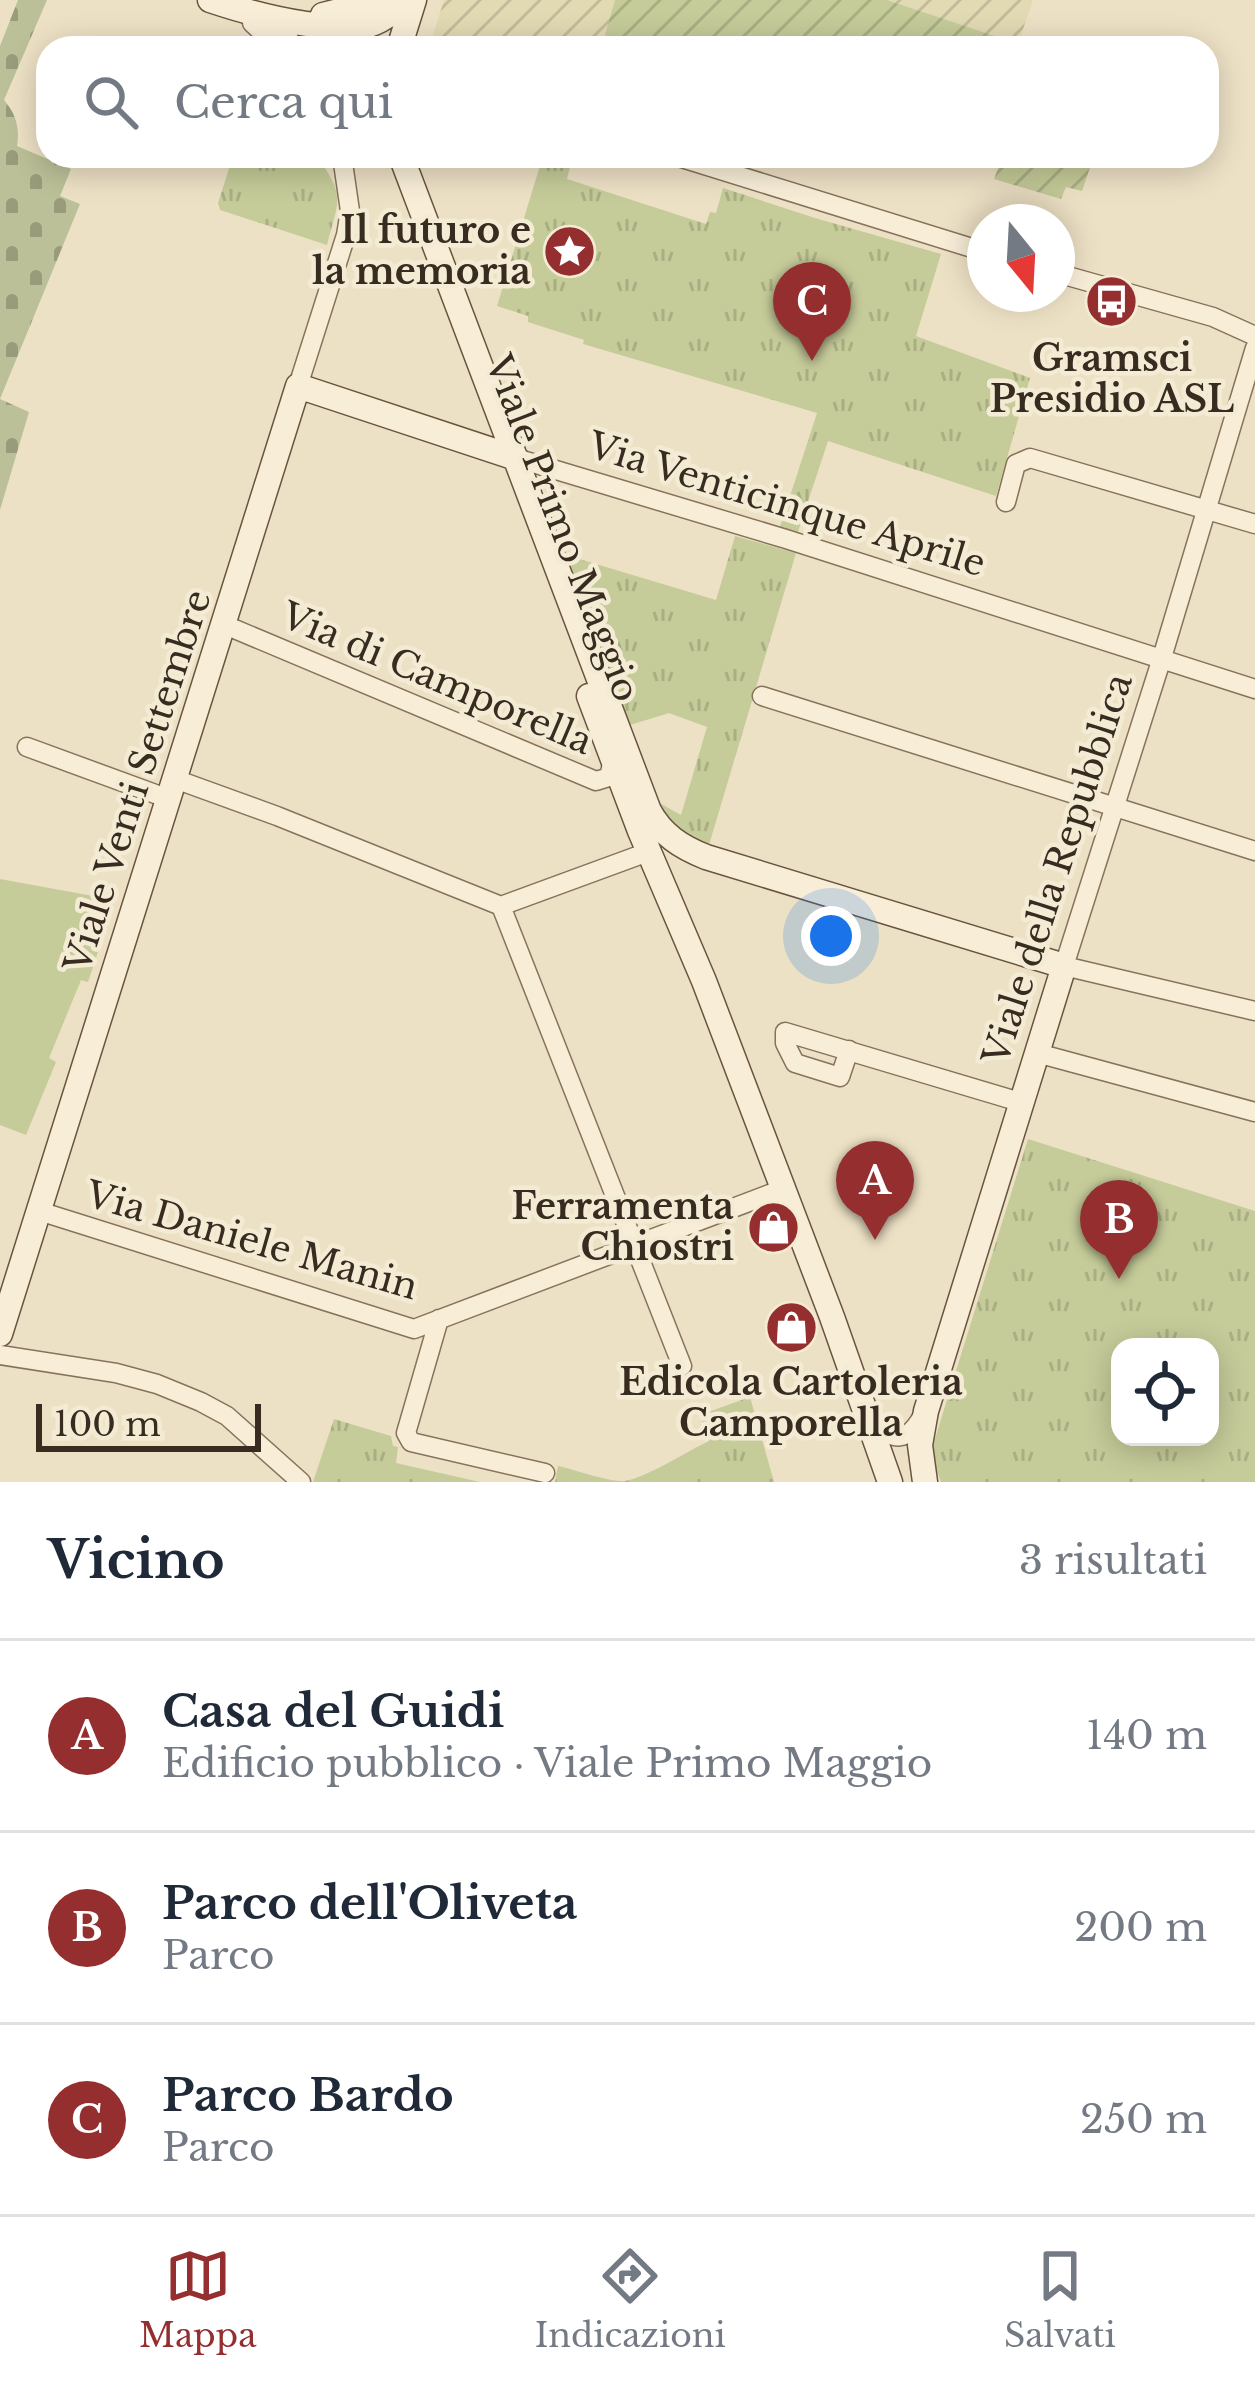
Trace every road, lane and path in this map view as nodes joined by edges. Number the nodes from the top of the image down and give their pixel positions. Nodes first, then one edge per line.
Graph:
1 (383, 0) edge
2 (410, 0) edge
3 (222, 4) edge
4 (297, 20) junction
5 (346, 27) junction
6 (266, 36) edge
7 (281, 36) edge
8 (316, 36) edge
9 (377, 36) edge
10 (399, 36) edge
11 (336, 168) edge
12 (344, 168) edge
13 (387, 168) edge
14 (405, 168) edge
15 (714, 168) edge
16 (348, 191) junction
17 (967, 246) edge
18 (1075, 278) edge
19 (1255, 336) edge
20 (1255, 349) edge
21 (298, 386) junction
22 (506, 454) junction
23 (1006, 502) dead end
24 (1206, 509) junction
25 (1255, 524) edge
26 (225, 625) junction
27 (1161, 661) junction
28 (1255, 689) edge
29 (762, 696) dead end
30 (27, 747) dead end
31 (613, 760) junction
32 (172, 789) junction
33 (1114, 807) junction
34 (1255, 851) edge
35 (649, 852) junction
36 (696, 862) junction
37 (501, 906) junction
38 (682, 924) junction
39 (1064, 966) junction
40 (1255, 1012) edge
41 (849, 1050) dead end
42 (1036, 1053) junction
43 (1020, 1102) junction
44 (1255, 1112) edge
45 (784, 1189) junction
46 (39, 1211) junction
47 (635, 1245) junction
48 (439, 1319) junction
49 (0, 1334) edge
50 (0, 1355) edge
51 (682, 1366) dead end
52 (926, 1411) junction
53 (870, 1424) junction
54 (545, 1473) dead end
55 (301, 1482) edge
56 (890, 1482) edge
57 (925, 1482) edge

1 - 4 main road
2 - 5 main road
2 - 10 main road
3 - 4 main road
3 - 6 street
3 - 7 main road
4 - 5 main road
5 - 8 main road
5 - 9 main road
11 - 16 street
12 - 16 street, Viale Venti Settembre
13 - 22 main road, Viale Primo Maggio
14 - 22 main road, Viale Primo Maggio
15 - 17 street
16 - 21 street, Viale Venti Settembre
18 - 19 street
20 - 24 street, Viale della Repubblica
21 - 22 main road, Via Venticinque Aprile
21 - 26 main road, Viale Venti Settembre
22 - 27 street, Via Venticinque Aprile
22 - 31 main road, Viale Primo Maggio
22 - 36 main road, Viale Primo Maggio
23 - 24 street
24 - 25 street
24 - 27 street, Viale della Repubblica
26 - 31 street, Via di Camporella
26 - 32 main road, Viale Venti Settembre
27 - 28 street, Via Venticinque Aprile
27 - 33 street, Viale della Repubblica
29 - 33 street
30 - 32 street
31 - 35 main road, Viale Primo Maggio
32 - 37 street
32 - 46 main road, Viale Venti Settembre
33 - 34 street
33 - 39 street, Viale della Repubblica
35 - 37 street
35 - 38 main road, Viale Primo Maggio
36 - 38 main road, Viale Primo Maggio
36 - 39 main road
37 - 47 street
38 - 45 main road, Viale Primo Maggio
39 - 40 street
39 - 42 main road, Viale della Repubblica
41 - 43 street
42 - 43 main road, Viale della Repubblica
42 - 44 street
43 - 52 main road, Viale della Repubblica
45 - 47 street, Via Daniele Manin
45 - 53 main road, Viale Primo Maggio
46 - 48 street, Via Daniele Manin
46 - 49 main road, Viale Venti Settembre
47 - 48 street, Via Daniele Manin
47 - 51 street
48 - 54 street
50 - 55 street
52 - 53 street
52 - 57 main road, Viale della Repubblica
53 - 56 main road, Viale Primo Maggio

